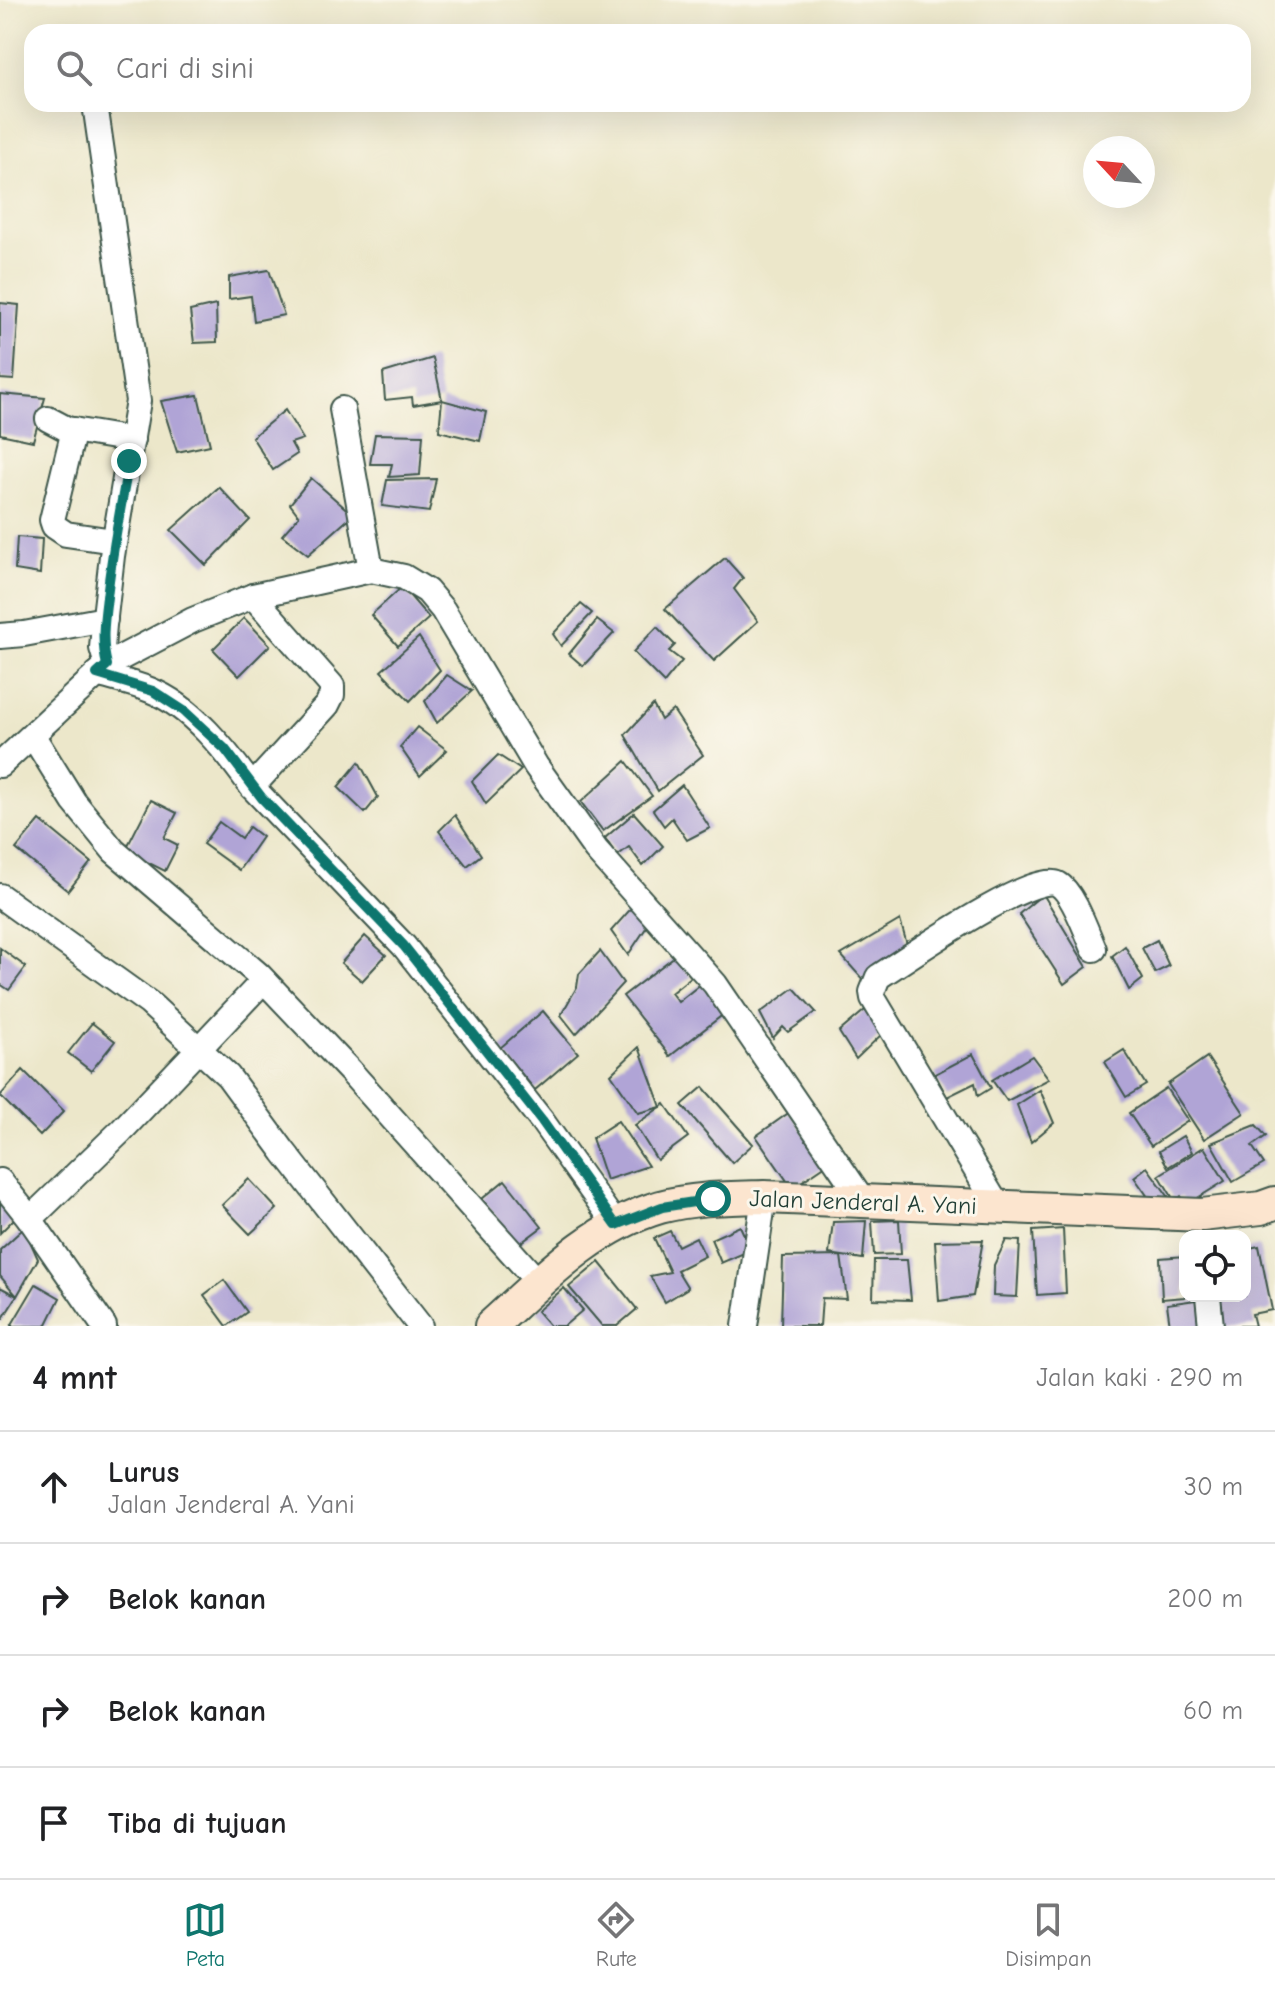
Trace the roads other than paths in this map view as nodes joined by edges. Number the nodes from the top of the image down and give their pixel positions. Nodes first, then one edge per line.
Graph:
1 (96, 112) edge
2 (342, 409) dead end
3 (48, 419) dead end
4 (74, 430) junction
5 (132, 440) junction
6 (114, 541) junction
7 (371, 570) junction
8 (253, 596) junction
9 (0, 636) edge
10 (103, 646) junction
11 (33, 736) junction
12 (0, 765) edge
13 (252, 787) junction
14 (0, 896) edge
15 (1094, 949) dead end
16 (263, 981) junction
17 (198, 1048) junction
18 (0, 1181) edge
19 (764, 1197) junction
20 (864, 1202) junction
21 (1275, 1203) edge
22 (997, 1205) junction
23 (30, 1219) junction
24 (616, 1225) junction
25 (1203, 1226) edge
26 (539, 1283) junction
27 (1209, 1302) edge
28 (104, 1326) edge
29 (420, 1326) edge
30 (491, 1326) edge
31 (745, 1326) edge
32 (1211, 1326) edge

1 - 5 street
2 - 7 street
3 - 4 street
4 - 5 street
4 - 6 street
5 - 6 street
6 - 10 street
7 - 8 street
7 - 20 street
8 - 10 street
8 - 13 street
9 - 10 street
10 - 11 street
10 - 13 street
11 - 12 street
11 - 16 street
13 - 24 street
14 - 17 street
15 - 22 street
16 - 17 street
16 - 26 street
17 - 23 street
17 - 29 street
18 - 23 street
19 - 20 main road, Jalan Jenderal A. Yani
19 - 24 main road, Jalan Jenderal A. Yani
19 - 31 street
20 - 22 main road, Jalan Jenderal A. Yani
21 - 25 main road, Jalan Jenderal A. Yani
22 - 25 main road, Jalan Jenderal A. Yani
23 - 28 street
24 - 26 main road, Jalan Jenderal A. Yani
26 - 30 main road, Jalan Jenderal A. Yani
27 - 32 street

